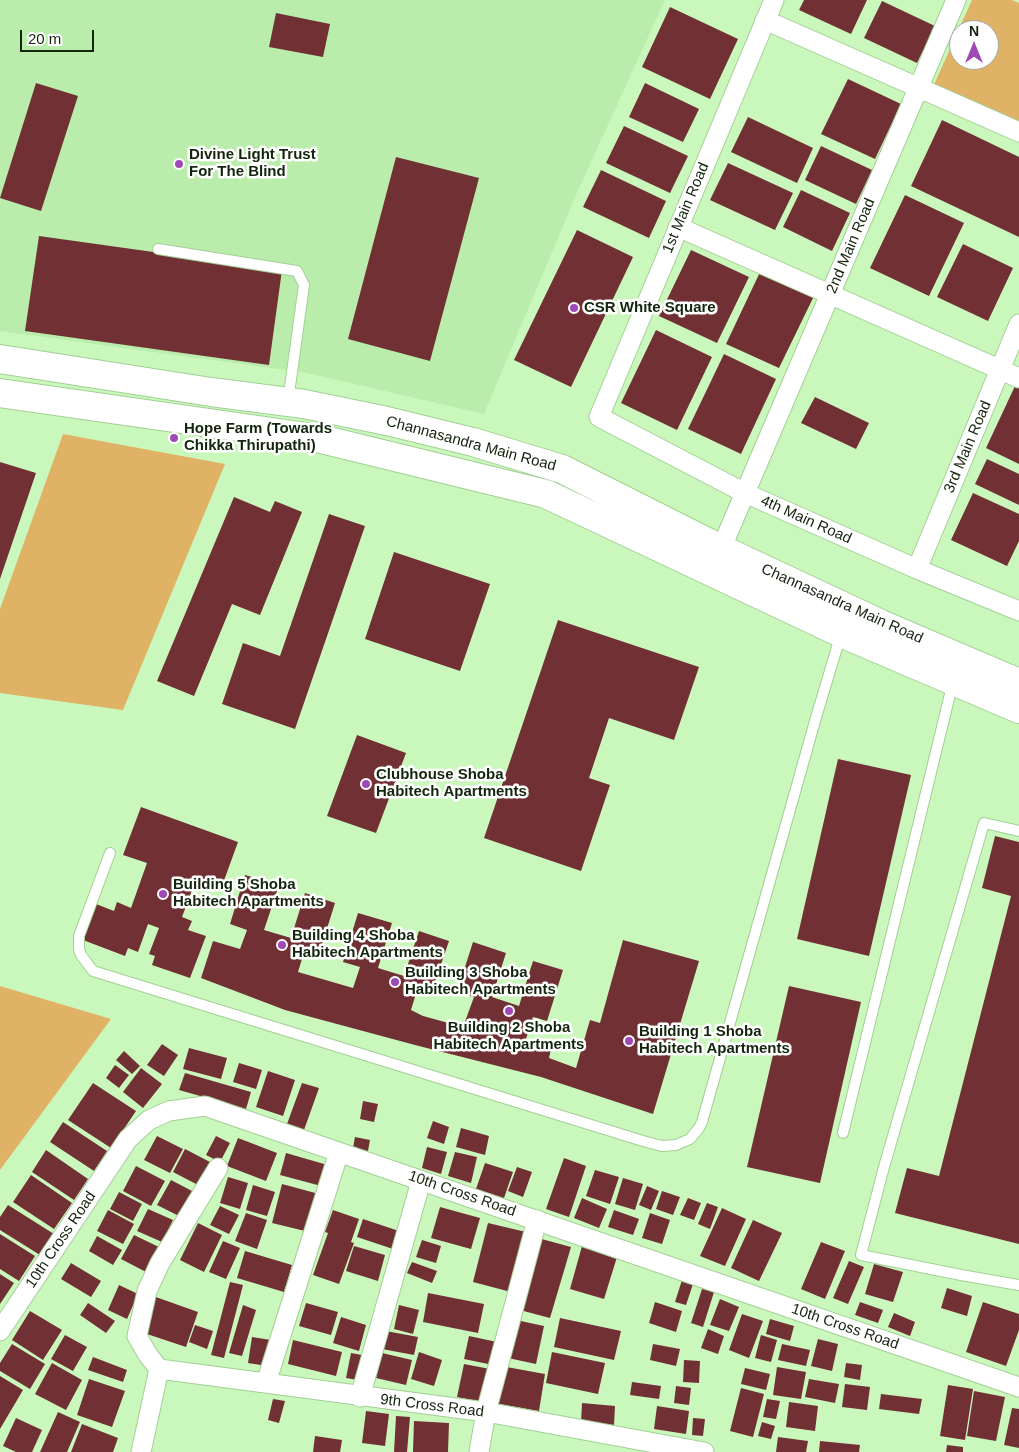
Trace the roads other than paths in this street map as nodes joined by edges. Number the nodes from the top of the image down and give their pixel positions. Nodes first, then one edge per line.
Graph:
1 (774, 0) edge
2 (956, 0) edge
3 (765, 20) junction
4 (919, 88) junction
5 (1019, 132) edge
6 (678, 227) junction
7 (158, 249) dead end
8 (830, 295) junction
9 (1019, 324) edge
10 (0, 359) edge
11 (1000, 370) junction
12 (1019, 378) edge
13 (0, 393) edge
14 (288, 402) junction
15 (599, 416) joint
16 (562, 469) junction
17 (546, 494) junction
18 (743, 499) junction
19 (721, 549) junction
20 (918, 569) junction
21 (1019, 611) edge
22 (841, 633) junction
23 (982, 680) junction
24 (953, 681) junction
25 (1019, 683) edge
26 (1019, 709) edge
27 (1019, 831) edge
28 (110, 854) dead end
29 (843, 1132) dead end
30 (338, 1152) junction
31 (218, 1168) dead end
32 (421, 1180) junction
33 (537, 1220) junction
34 (1019, 1285) edge
35 (0, 1331) edge
36 (159, 1368) junction
37 (266, 1383) junction
38 (1019, 1387) edge
39 (360, 1397) junction
40 (486, 1412) junction
41 (140, 1452) edge
42 (478, 1452) edge
43 (704, 1452) edge

1 - 3 street, 1st Main Road
2 - 4 street, 2nd Main Road
3 - 4 street
3 - 6 street, 1st Main Road
4 - 5 street
4 - 8 street, 2nd Main Road
6 - 8 street
6 - 15 street, 1st Main Road
7 - 14 lane
8 - 11 street
8 - 18 street, 2nd Main Road
9 - 11 street, 3rd Main Road
10 - 14 main road, Channasandra Main Road
11 - 12 street
11 - 20 street, 3rd Main Road
13 - 17 main road, Channasandra Main Road
14 - 16 main road, Channasandra Main Road
15 - 18 street, 4th Main Road
16 - 17 main road
16 - 19 main road, Channasandra Main Road
17 - 22 main road, Channasandra Main Road
18 - 19 street, 2nd Main Road
18 - 20 street, 4th Main Road
19 - 23 main road, Channasandra Main Road
20 - 21 street, 4th Main Road
22 - 24 main road, Channasandra Main Road
22 - 28 lane
23 - 24 main road, Channasandra Main Road
23 - 25 main road, Channasandra Main Road
23 - 26 main road, Channasandra Main Road
24 - 29 lane
27 - 34 lane
30 - 32 street, 10th Cross Road
30 - 35 street, 10th Cross Road
30 - 37 street
31 - 36 street
32 - 33 street, 10th Cross Road
32 - 39 street
33 - 38 street, 10th Cross Road
33 - 40 street
36 - 37 street, 9th Cross Road
36 - 41 street
37 - 39 street, 9th Cross Road
39 - 40 street, 9th Cross Road
40 - 42 street
40 - 43 street, 9th Cross Road

